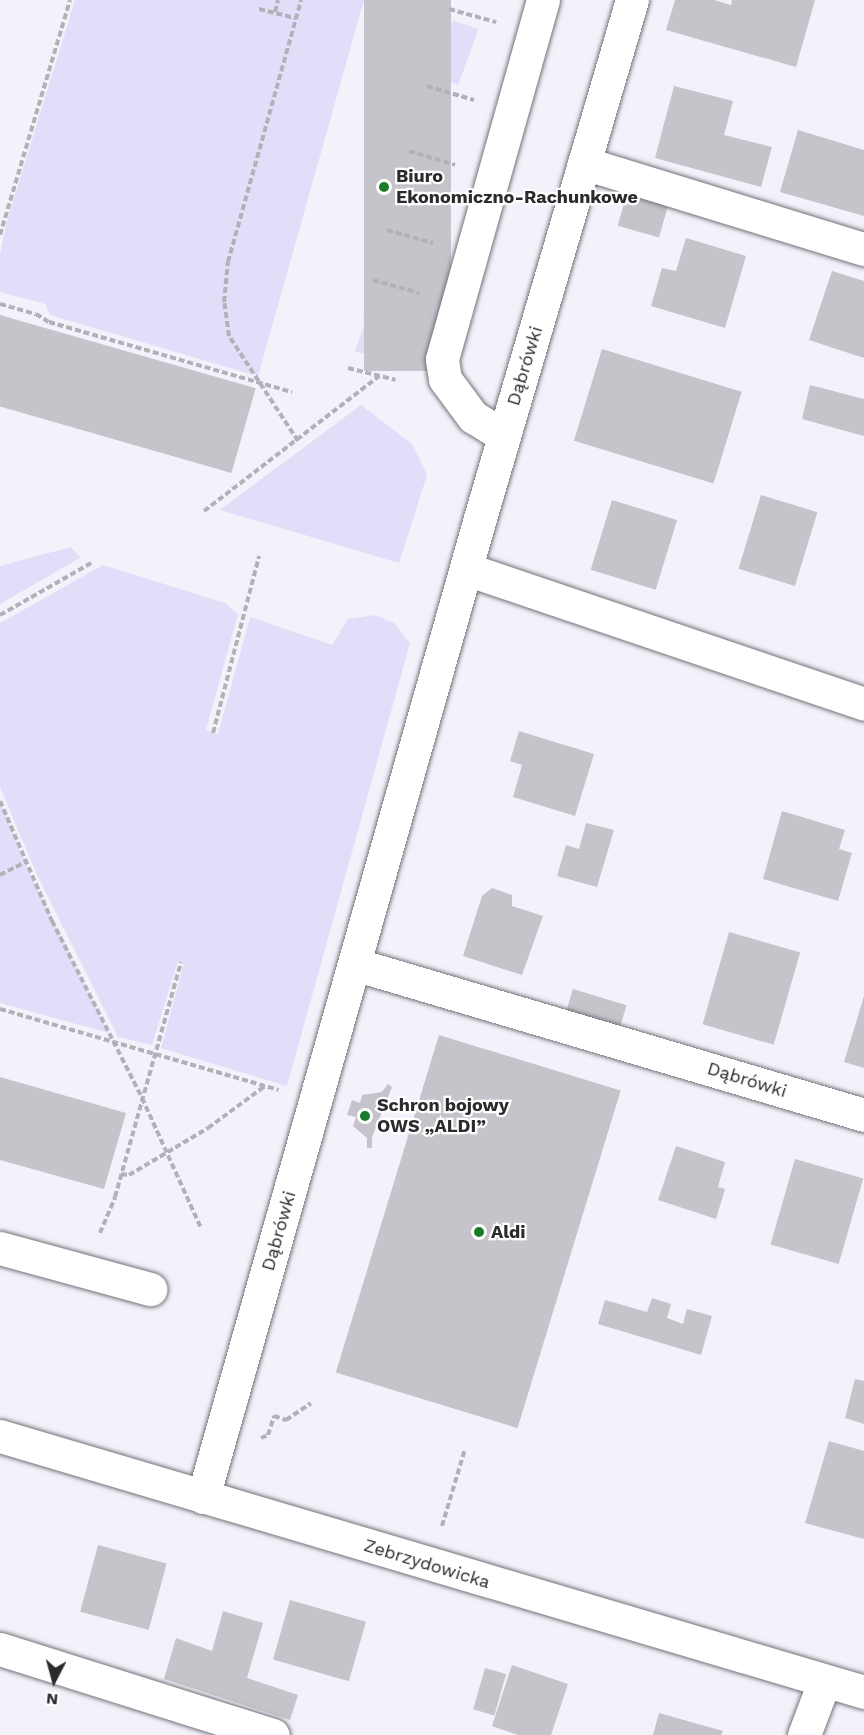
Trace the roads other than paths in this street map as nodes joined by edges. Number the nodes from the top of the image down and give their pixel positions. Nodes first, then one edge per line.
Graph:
1 (543, 0) edge
2 (632, 0) edge
3 (584, 163) junction
4 (864, 249) edge
5 (504, 436) junction
6 (466, 570) junction
7 (864, 704) edge
8 (354, 964) junction
9 (864, 1115) edge
10 (0, 1248) edge
11 (150, 1289) dead end
12 (0, 1436) edge
13 (203, 1497) junction
14 (0, 1649) edge
15 (851, 1690) edge
16 (273, 1735) edge
17 (804, 1735) edge

1 - 5 street
2 - 3 street, Dąbrówki
3 - 4 street
3 - 5 street, Dąbrówki
5 - 6 street, Dąbrówki
6 - 7 street
6 - 8 street, Dąbrówki
8 - 9 street, Dąbrówki
8 - 13 street, Dąbrówki
10 - 11 street
12 - 13 street, Zebrzydowicka
13 - 15 street, Zebrzydowicka
14 - 16 street
15 - 17 street

